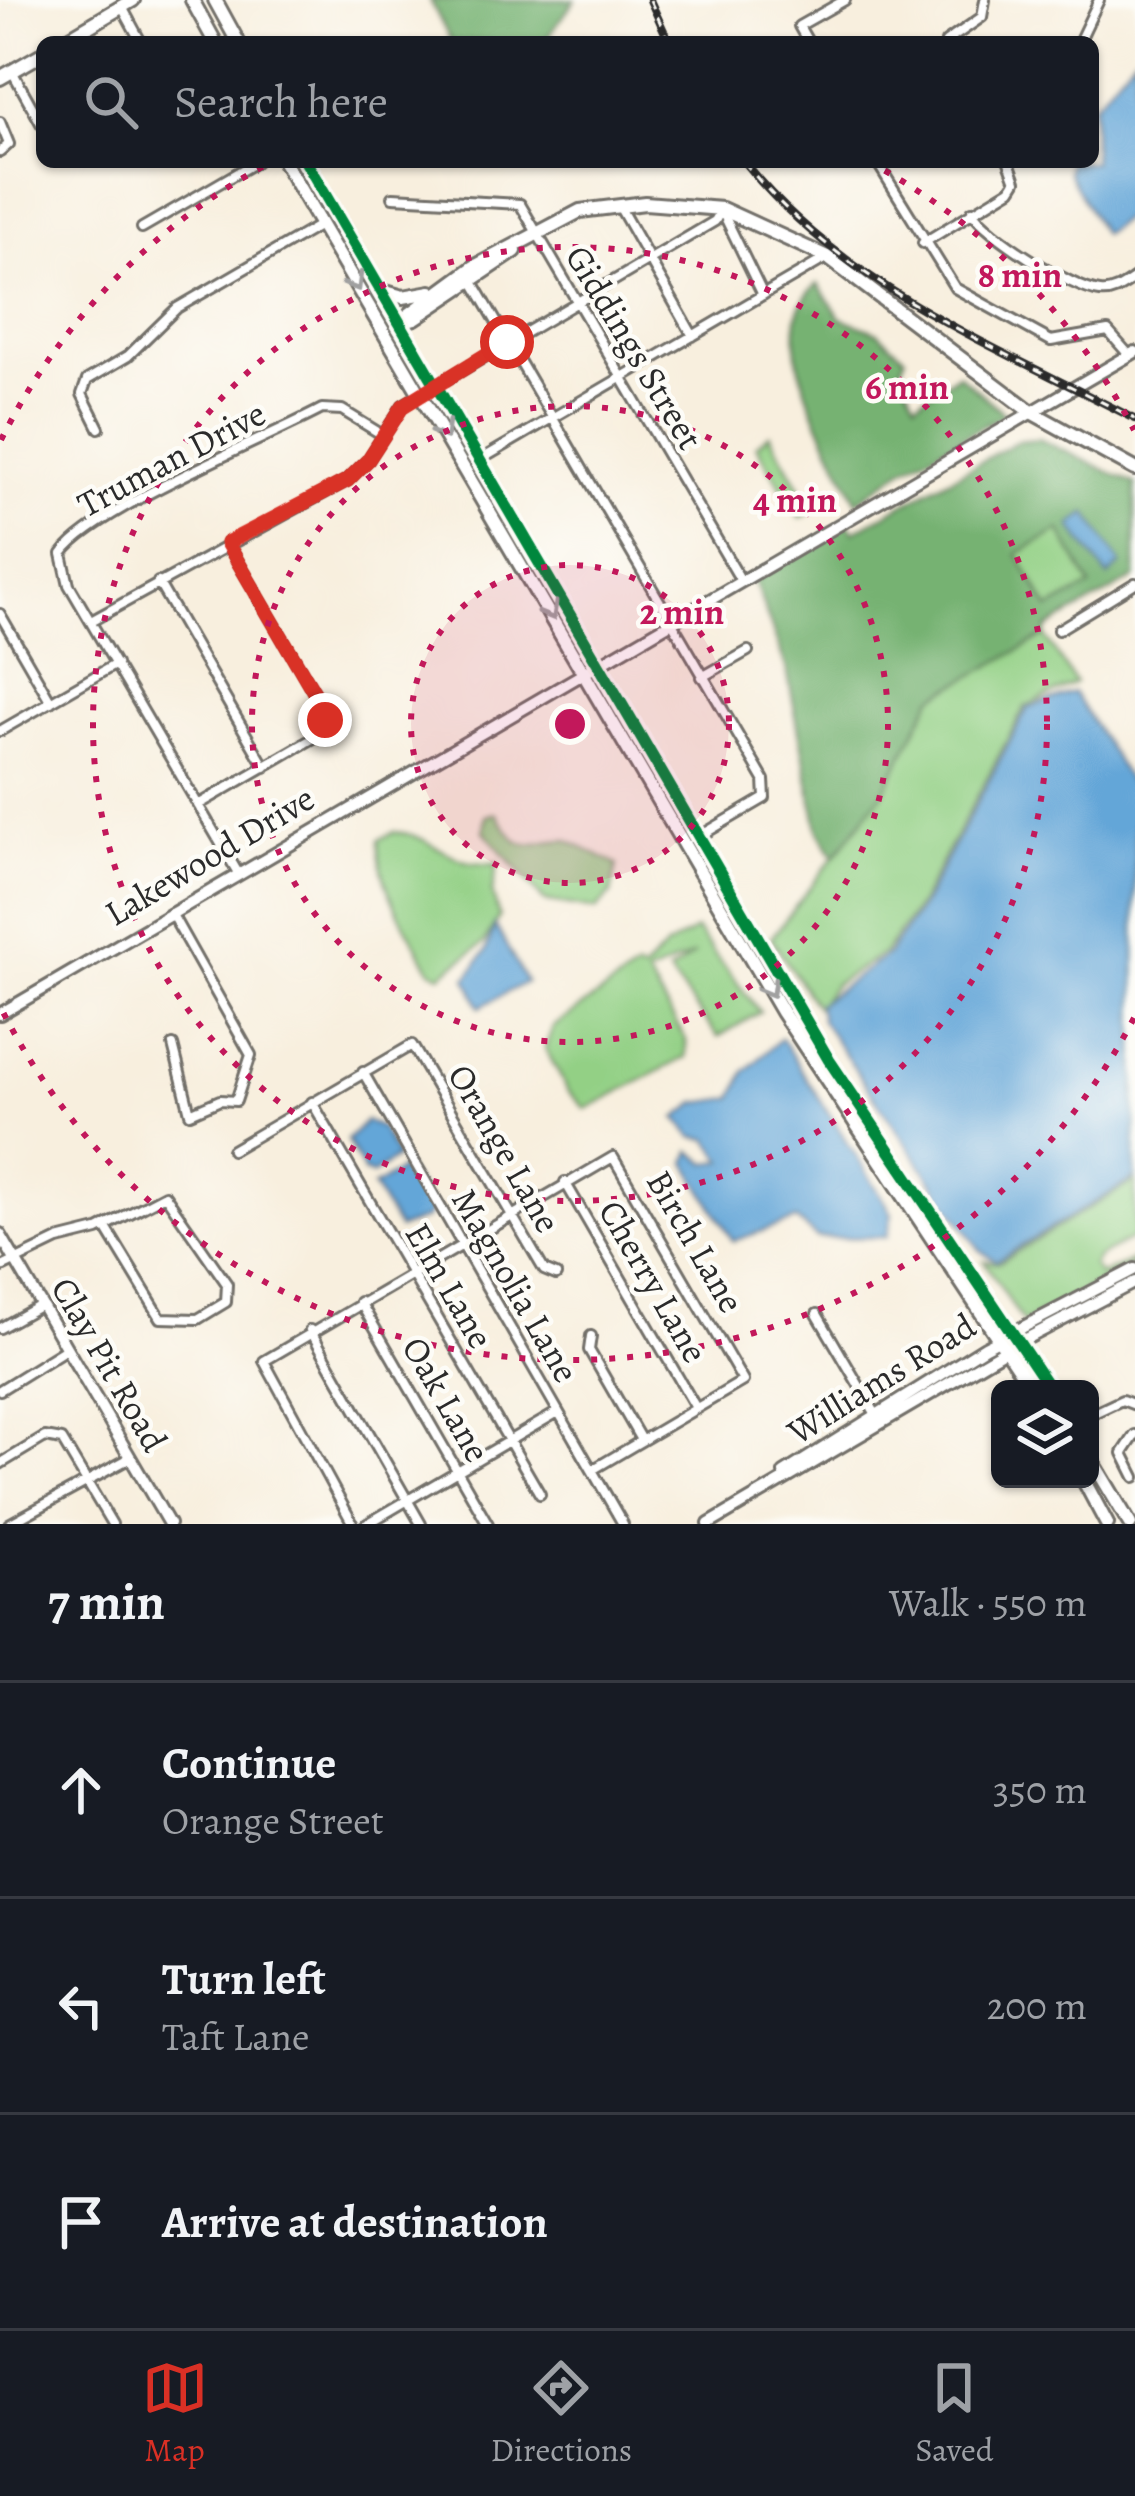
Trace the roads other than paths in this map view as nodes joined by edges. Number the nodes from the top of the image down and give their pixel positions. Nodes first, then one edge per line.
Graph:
1 (192, 0) edge
2 (215, 0) edge
3 (845, 0) edge
4 (985, 0) edge
5 (1099, 0) edge
6 (128, 3) edge
7 (72, 36) edge
8 (139, 36) edge
9 (212, 36) edge
10 (235, 36) edge
11 (805, 36) edge
12 (955, 36) edge
13 (1082, 36) edge
14 (36, 58) edge
15 (6, 75) edge
16 (36, 117) edge
17 (0, 122) edge
18 (0, 152) edge
19 (246, 168) edge
20 (287, 168) edge
21 (300, 168) edge
22 (309, 168) edge
23 (880, 168) edge
24 (1011, 168) edge
25 (393, 197) dead end
26 (618, 204) junction
27 (722, 209) junction
28 (972, 211) junction
29 (335, 212) junction
30 (320, 225) junction
31 (142, 229) dead end
32 (537, 233) junction
33 (923, 243) junction
34 (827, 257) junction
35 (648, 260) junction
36 (1135, 278) edge
37 (472, 280) junction
38 (443, 287) junction
39 (381, 290) junction
40 (764, 295) junction
41 (576, 302) junction
42 (399, 322) junction
43 (383, 331) junction
44 (693, 336) junction
45 (507, 342) junction
46 (1132, 354) edge
47 (622, 377) junction
48 (436, 385) junction
49 (421, 394) junction
50 (1033, 413) junction
51 (553, 418) junction
52 (99, 428) dead end
53 (381, 434) junction
54 (480, 460) junction
55 (1135, 469) edge
56 (227, 543) junction
57 (740, 579) junction
58 (158, 583) junction
59 (1135, 583) edge
60 (0, 614) edge
61 (670, 619) junction
62 (91, 621) junction
63 (1058, 630) dead end
64 (748, 651) dead end
65 (598, 661) junction
66 (116, 664) junction
67 (584, 669) junction
68 (702, 677) junction
69 (51, 702) junction
70 (0, 731) edge
71 (265, 766) junction
72 (646, 775) junction
73 (198, 805) junction
74 (700, 836) junction
75 (688, 849) junction
76 (238, 874) junction
77 (171, 913) junction
78 (761, 942) junction
79 (0, 1014) edge
80 (172, 1045) dead end
81 (363, 1072) junction
82 (312, 1102) junction
83 (232, 1150) dead end
84 (565, 1182) junction
85 (512, 1212) junction
86 (106, 1226) junction
87 (0, 1234) edge
88 (460, 1242) junction
89 (15, 1260) junction
90 (0, 1268) edge
91 (1135, 1270) edge
92 (410, 1271) junction
93 (556, 1275) dead end
94 (1135, 1282) edge
95 (359, 1301) junction
96 (40, 1305) junction
97 (818, 1314) dead end
98 (0, 1328) edge
99 (310, 1330) junction
100 (591, 1336) dead end
101 (1019, 1338) junction
102 (1004, 1344) junction
103 (66, 1349) junction
104 (1026, 1380) edge
105 (1045, 1380) edge
106 (0, 1390) edge
107 (1135, 1406) edge
108 (696, 1408) junction
109 (1099, 1410) edge
110 (558, 1412) junction
111 (879, 1419) junction
112 (1135, 1435) edge
113 (509, 1440) junction
114 (641, 1440) junction
115 (130, 1458) junction
116 (0, 1464) edge
117 (592, 1470) junction
118 (458, 1471) junction
119 (1099, 1472) edge
120 (1135, 1478) edge
121 (86, 1482) junction
122 (1088, 1488) edge
123 (540, 1494) dead end
124 (407, 1500) junction
125 (10, 1524) edge
126 (112, 1524) edge
127 (169, 1524) edge
128 (353, 1524) edge
129 (367, 1524) edge
130 (421, 1524) edge
131 (488, 1524) edge
132 (623, 1524) edge
133 (709, 1524) edge
134 (1107, 1524) edge
135 (1130, 1524) edge

1 - 9 main road
2 - 10 main road
3 - 11 street
4 - 12 street
5 - 13 street
6 - 7 main road
6 - 8 street
14 - 15 main road
15 - 16 street
17 - 18 street
19 - 31 street
20 - 30 main road
21 - 29 main road
22 - 29 main road
23 - 33 street
24 - 28 street
25 - 32 street, Giddings Street
26 - 27 main road
26 - 32 main road
26 - 35 street
27 - 34 main road
27 - 35 street
27 - 40 street
28 - 33 street
28 - 36 street
29 - 39 main road
30 -> 43 main road
30 - 52 street
32 - 37 main road
32 - 38 main road
32 - 41 street, Giddings Street
33 - 46 street
34 - 40 street
34 - 50 main road
35 - 41 street
35 - 44 street
37 - 42 main road
37 - 45 street
38 - 39 main road
38 - 42 main road
39 - 42 main road
40 - 44 street
41 - 45 street
41 - 47 street, Giddings Street
42 - 43 main road
42 - 48 main road
43 - 49 main road
44 - 47 street
45 - 48 street
45 - 51 street
46 - 50 street, Lakewood Drive
47 - 51 street
47 - 57 street, Giddings Street
48 - 49 street
48 - 54 main road
49 - 53 street
49 -> 67 main road
50 - 55 main road
50 - 57 street, Lakewood Drive
51 - 54 street
51 - 61 street
53 - 56 street
53 - 62 street, Truman Drive
54 - 65 main road
56 - 58 street
56 - 71 street
57 - 61 street, Lakewood Drive
58 - 62 street
58 - 71 street
59 - 63 street
60 - 69 street
61 - 65 street, Lakewood Drive
61 - 68 street
62 - 66 street, Truman Drive
64 - 68 street
65 - 67 street, Lakewood Drive
65 - 74 main road
66 - 69 street
66 - 73 street, Truman Drive
67 - 72 main road
67 - 76 street, Lakewood Drive
68 - 74 street
69 - 70 street
71 - 73 street
72 - 74 main road
72 - 75 main road
73 - 76 street, Truman Drive
74 - 78 main road
75 - 78 main road
75 -> 102 main road
76 - 77 street, Lakewood Drive
77 - 79 street, Lakewood Drive
77 - 80 street
78 - 101 main road
81 - 82 street
81 - 85 street, Orange Lane
81 - 88 street, Magnolia Lane
82 - 83 street
82 - 92 street, Elm Lane
84 - 85 street
84 - 108 street, Cherry Lane
84 - 108 street, Birch Lane
85 - 88 street
85 - 93 street, Orange Lane
86 - 86 street
86 - 89 street
87 - 89 street, Clay Pit Road
88 - 92 street
88 - 110 street, Magnolia Lane
89 - 90 street
89 - 96 street, Clay Pit Road
91 - 101 street, Williams Road
92 - 95 street
92 - 113 street, Elm Lane
94 - 101 street, Williams Road
95 - 99 street
95 - 118 street, Oak Lane
96 - 98 street
96 - 103 street, Clay Pit Road
97 - 111 street
99 - 124 street
99 - 128 street
100 - 114 street
101 - 102 street, Williams Road
101 - 105 main road
102 - 104 main road
102 - 111 street, Williams Road
103 - 106 street
103 - 115 street, Clay Pit Road
107 - 109 street
108 - 114 street
110 - 113 street
110 - 117 street, Magnolia Lane
111 - 133 street, Williams Road
112 - 120 street
113 - 118 street
113 - 123 street, Elm Lane
114 - 117 street
115 - 121 street
115 - 127 street, Clay Pit Road
116 - 121 street
117 - 132 street, Magnolia Lane
118 - 124 street
118 - 131 street, Oak Lane
119 - 135 main road
121 - 125 street
121 - 126 street
122 - 134 main road
124 - 129 street
124 - 130 street

